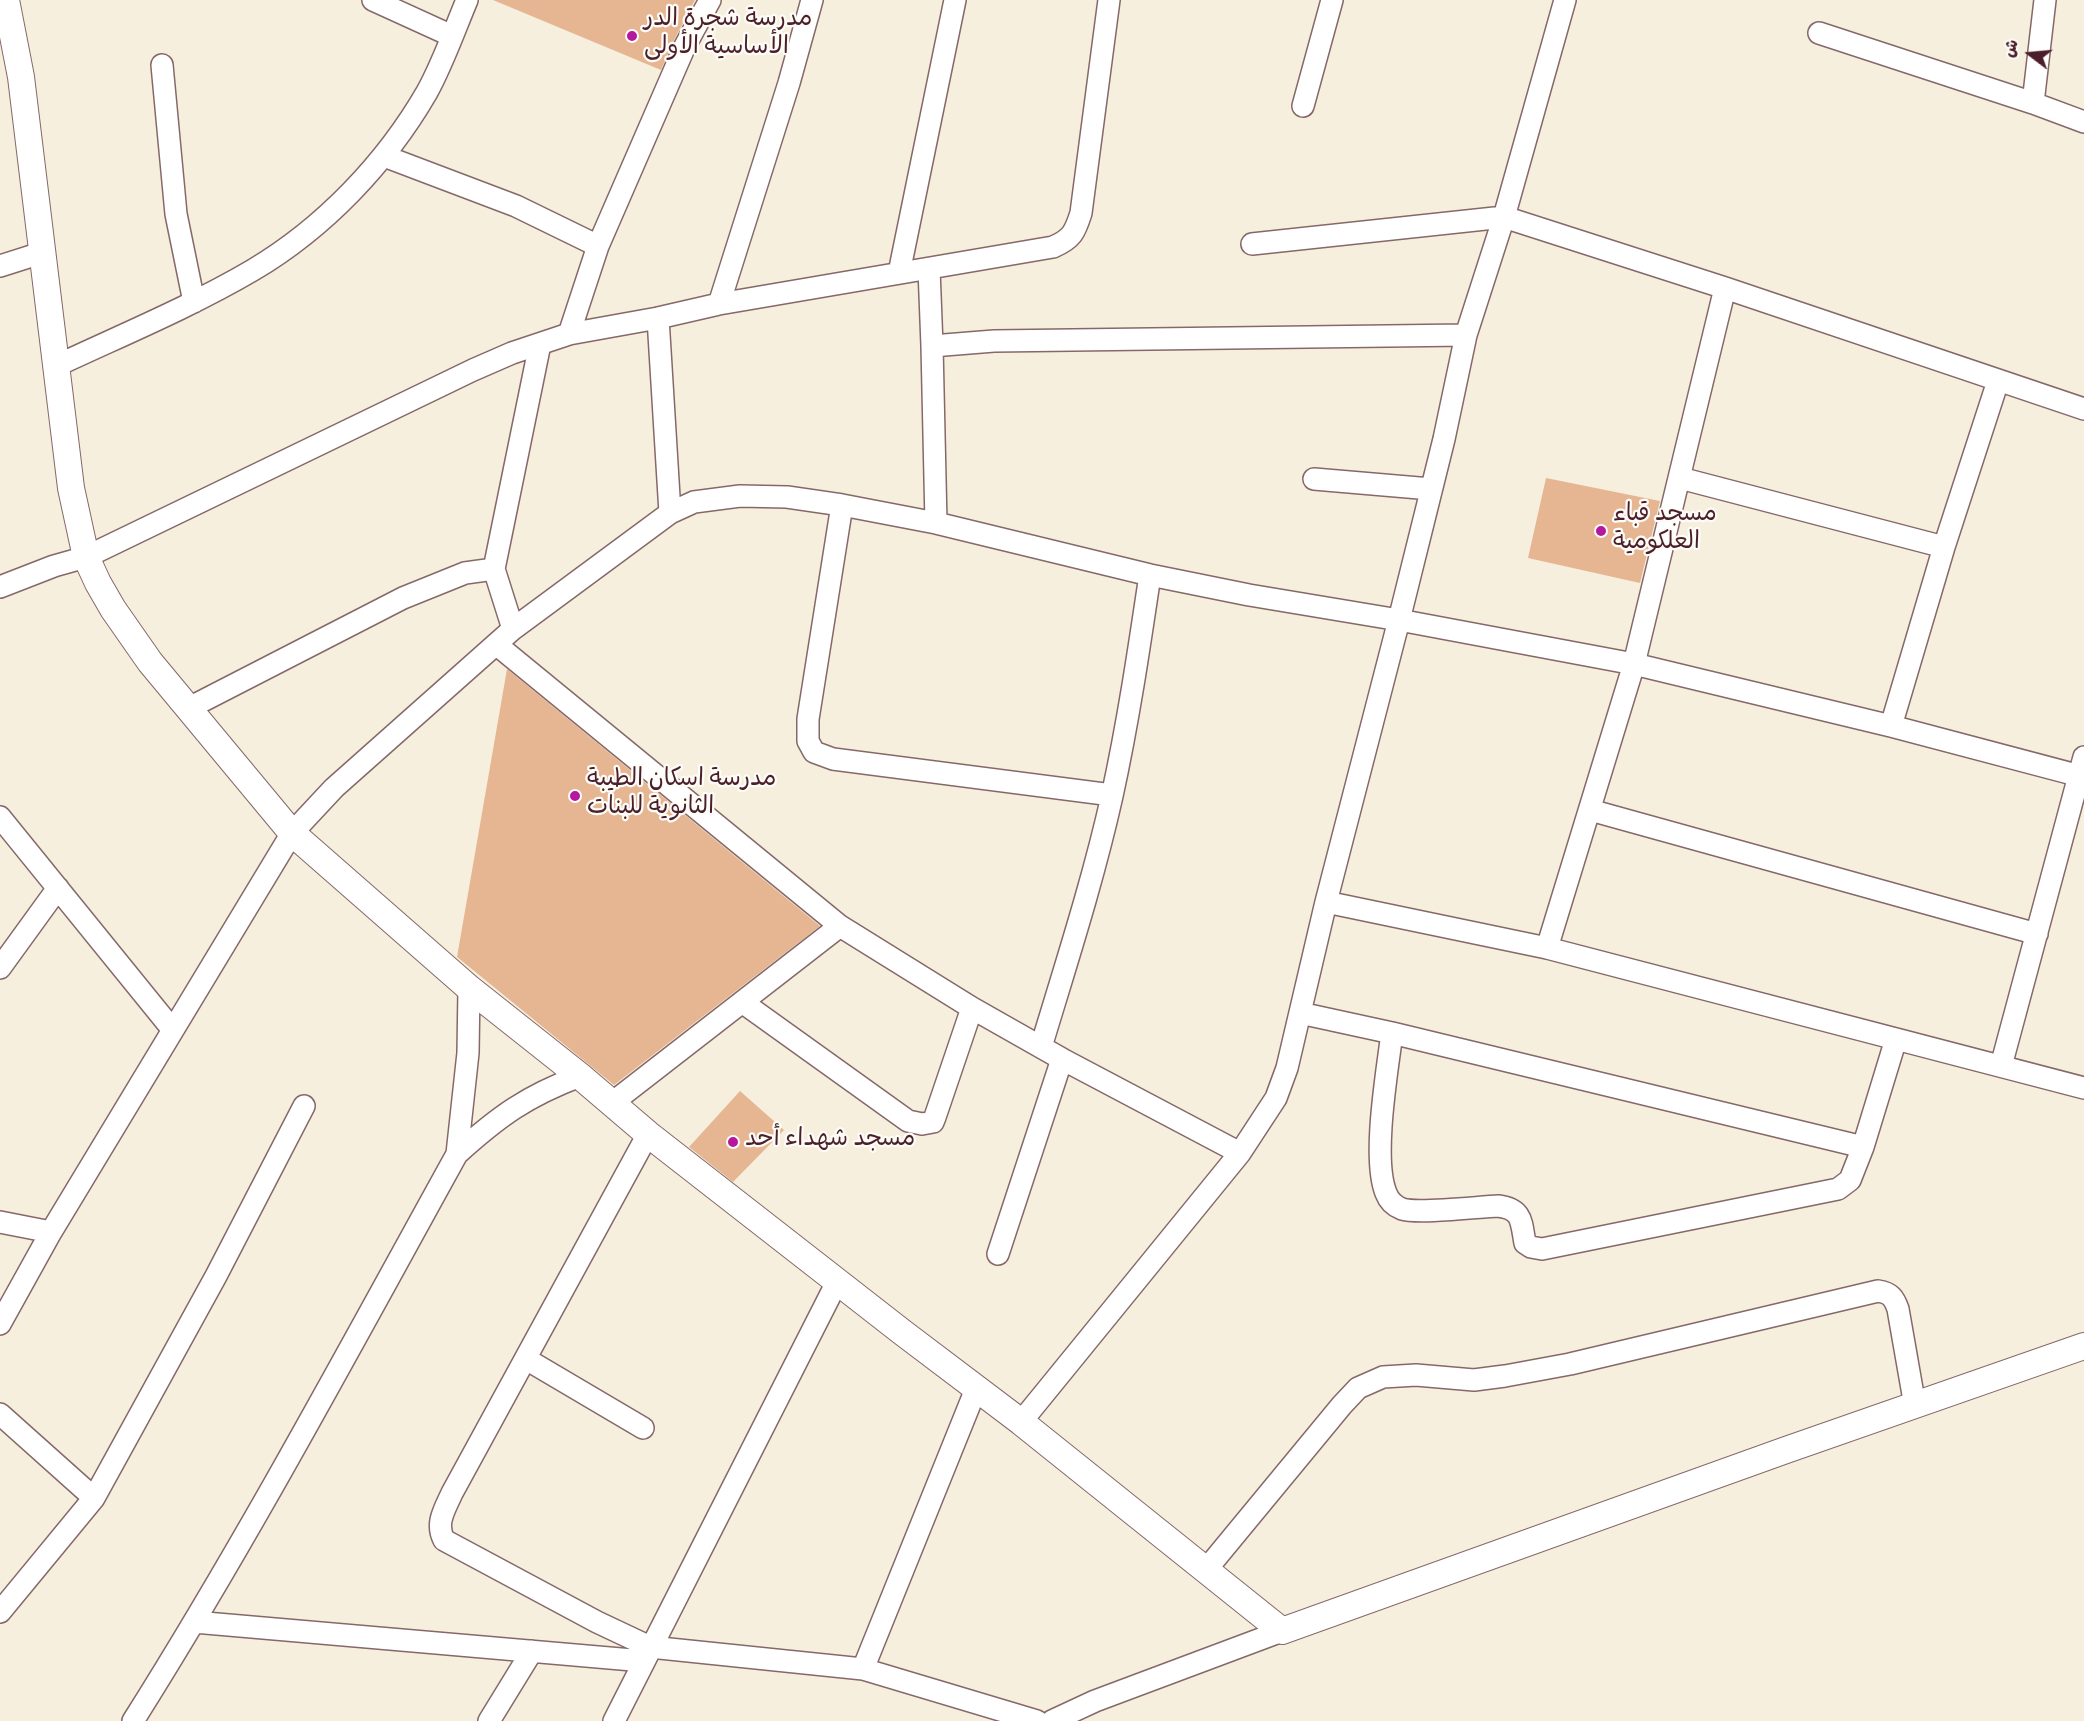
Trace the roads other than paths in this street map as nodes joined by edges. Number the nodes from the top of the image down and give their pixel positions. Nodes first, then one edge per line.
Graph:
1 (6, 0) edge
2 (374, 0) edge
3 (467, 0) edge
4 (710, 0) edge
5 (812, 0) edge
6 (955, 0) edge
7 (1109, 0) edge
8 (1332, 0) edge
9 (2045, 0) edge
10 (1561, 1) edge
11 (1819, 33) dead end
12 (452, 36) junction
13 (162, 65) dead end
14 (2033, 103) junction
15 (1303, 106) dead end
16 (2084, 122) edge
17 (384, 156) junction
18 (1504, 217) junction
19 (1252, 244) dead end
20 (598, 246) junction
21 (41, 253) junction
22 (0, 266) edge
23 (929, 269) junction
24 (899, 273) junction
25 (1725, 288) junction
26 (194, 302) junction
27 (719, 304) junction
28 (658, 318) junction
29 (569, 334) junction
30 (1466, 335) junction
31 (540, 344) junction
32 (933, 346) junction
33 (56, 366) junction
34 (1998, 381) junction
35 (2084, 409) edge
36 (1680, 478) junction
37 (1314, 479) dead end
38 (1431, 489) junction
39 (842, 505) junction
40 (670, 513) junction
41 (936, 523) junction
42 (1944, 547) junction
43 (86, 557) junction
44 (494, 569) junction
45 (1150, 575) junction
46 (0, 587) edge
47 (1399, 620) junction
48 (513, 629) junction
49 (497, 645) junction
50 (1634, 664) junction
51 (187, 709) junction
52 (1891, 726) junction
53 (2082, 770) edge
54 (1112, 795) junction
55 (1590, 810) junction
56 (0, 817) edge
57 (292, 833) junction
58 (58, 888) junction
59 (1326, 903) junction
60 (840, 926) junction
61 (2037, 933) junction
62 (1546, 948) junction
63 (0, 968) edge
64 (469, 987) junction
65 (742, 1002) junction
66 (972, 1008) junction
67 (1300, 1013) junction
68 (172, 1029) junction
69 (1392, 1033) junction
70 (1896, 1039) junction
71 (1041, 1047) junction
72 (1062, 1059) junction
73 (2001, 1066) junction
74 (580, 1076) junction
75 (2084, 1088) edge
76 (612, 1103) junction
77 (304, 1106) dead end
78 (648, 1134) junction
79 (1863, 1147) junction
80 (1240, 1153) junction
81 (457, 1154) junction
82 (0, 1221) edge
83 (51, 1232) junction
84 (998, 1254) dead end
85 (837, 1282) junction
86 (0, 1323) edge
87 (2084, 1346) edge
88 (526, 1359) junction
89 (976, 1389) junction
90 (1915, 1406) junction
91 (0, 1414) edge
92 (1021, 1422) junction
93 (643, 1428) dead end
94 (94, 1498) junction
95 (1205, 1571) junction
96 (0, 1612) edge
97 (194, 1623) junction
98 (1282, 1631) junction
99 (532, 1651) junction
100 (647, 1654) junction
101 (863, 1669) junction
102 (133, 1721) edge
103 (489, 1721) edge
104 (614, 1721) edge
105 (1037, 1721) edge
106 (1052, 1721) edge

1 - 21 street
2 - 12 street
3 - 12 street
4 - 20 street
5 - 27 street
6 - 24 street
7 - 23 street
8 - 15 street
9 - 14 street
10 - 18 street
11 - 14 street
12 - 17 street
13 - 26 street
14 - 16 street
17 - 20 street
17 - 26 street
18 - 19 street
18 - 25 street
18 - 30 street
20 - 29 street
21 - 22 street
21 - 33 street
23 - 24 street
23 - 32 street
24 - 27 street
25 - 34 street
25 - 36 street
26 - 33 street
27 - 28 street
28 - 29 street
28 - 40 street
29 - 31 street
30 - 32 street
30 - 38 street
31 - 43 street
31 - 44 street
32 - 41 street
33 - 43 street
34 - 35 street
34 - 42 street
36 - 42 street
36 - 50 street
37 - 38 street
38 - 47 street
39 - 40 street
39 - 41 street
39 - 54 street
40 - 48 street
41 - 45 street
42 - 52 street
43 - 46 street
43 - 51 street
44 - 48 street
44 - 51 street
45 - 47 street
45 - 54 street
47 - 50 street
47 - 59 street
48 - 49 street
49 - 57 street
49 - 60 street
50 - 52 street
50 - 55 street
51 - 57 street
52 - 53 street
53 - 61 street
54 - 71 street
55 - 61 street
55 - 62 street
56 - 58 street
57 - 64 street
57 - 68 street
58 - 63 street
58 - 68 street
59 - 62 street
59 - 67 street
60 - 65 street
60 - 66 street
61 - 73 street
62 - 70 street
64 - 74 street
64 - 81 street
65 - 66 street
65 - 76 street
66 - 71 street
67 - 69 street
67 - 80 street
68 - 83 street
69 - 79 street
69 - 79 street
70 - 73 street
70 - 79 street
71 - 72 street
72 - 80 street
72 - 84 street
73 - 75 street
74 - 76 street
74 - 81 street
76 - 78 street
77 - 94 street
78 - 85 street
78 - 88 street
80 - 92 street
81 - 97 street
82 - 83 street
83 - 86 street
85 - 89 street
85 - 100 street
87 - 90 street
88 - 93 street
88 - 100 street
89 - 92 street
89 - 101 street
90 - 95 street
90 - 98 street
91 - 94 street
92 - 95 street
94 - 96 street
95 - 98 street
97 - 99 street
97 - 102 street
98 - 106 street
99 - 100 street
99 - 103 street
100 - 101 street
100 - 104 street
101 - 105 street

